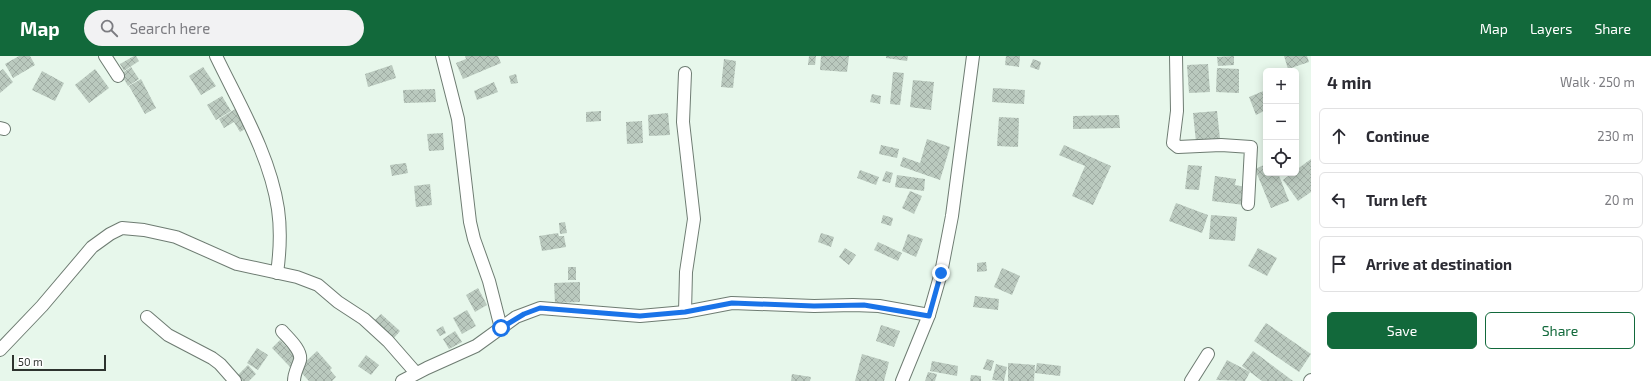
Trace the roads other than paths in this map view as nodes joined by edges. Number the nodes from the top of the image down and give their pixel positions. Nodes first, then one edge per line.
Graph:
1 (105, 56) edge
2 (216, 56) edge
3 (442, 56) edge
4 (973, 56) edge
5 (1176, 56) edge
6 (685, 73) dead end
7 (118, 76) dead end
8 (1248, 204) dead end
9 (277, 273) junction
10 (685, 312) junction
11 (929, 316) junction
12 (147, 317) dead end
13 (501, 328) junction
14 (282, 331) dead end
15 (0, 350) edge
16 (1208, 354) dead end
17 (416, 373) junction
18 (235, 381) edge
19 (294, 381) edge
20 (402, 381) edge
21 (902, 381) edge
22 (1191, 381) edge

1 - 7 street
2 - 9 street
3 - 13 street
4 - 11 street
5 - 8 street
6 - 10 street
9 - 15 street
9 - 17 street
10 - 11 street
10 - 13 street
11 - 21 street
12 - 18 street
13 - 17 street
14 - 19 street
16 - 22 street
17 - 20 street

